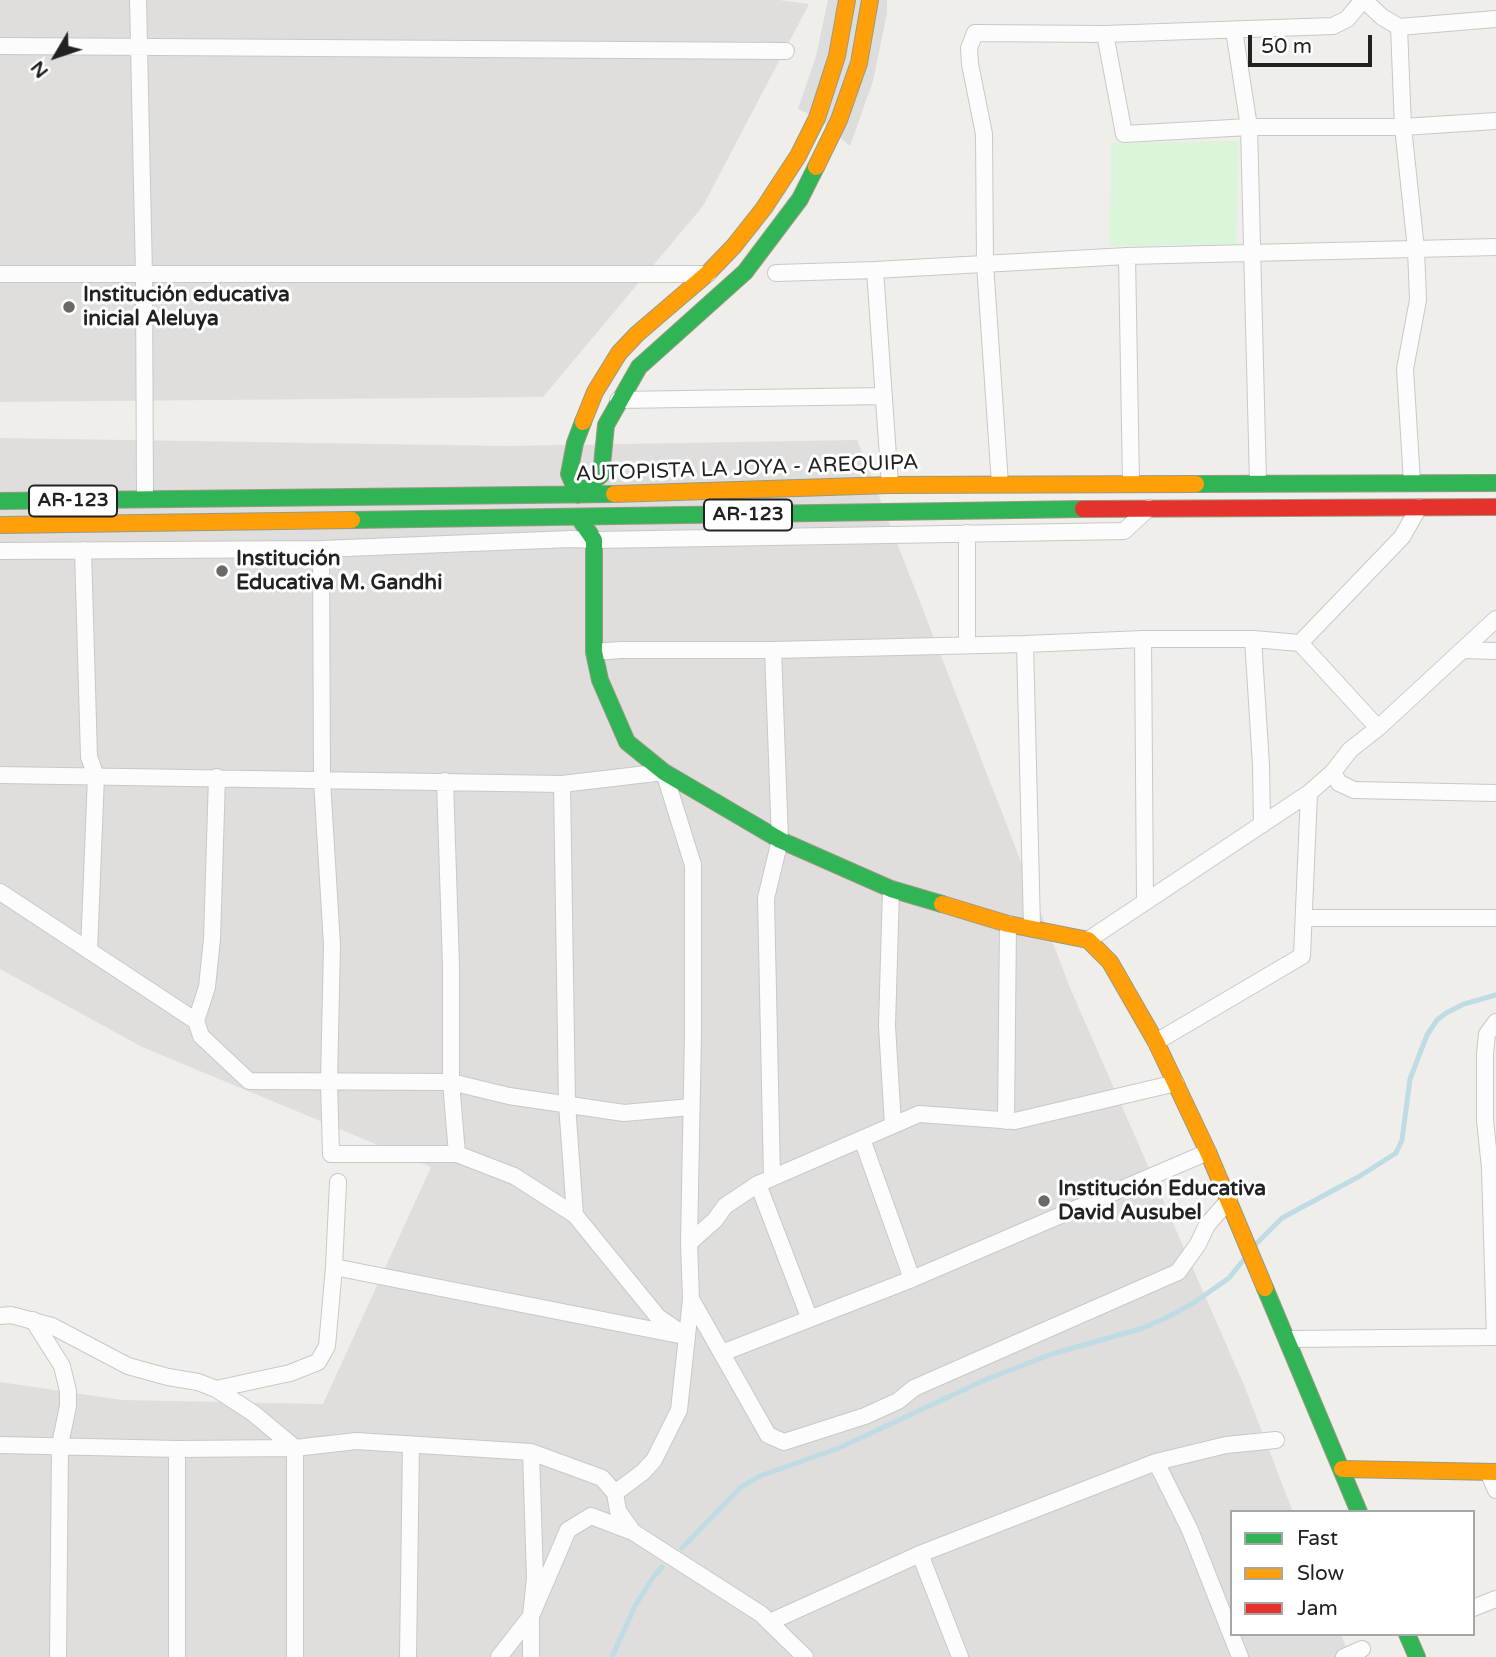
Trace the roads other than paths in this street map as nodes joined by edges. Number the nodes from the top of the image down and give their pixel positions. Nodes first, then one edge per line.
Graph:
1 (138, 0) edge
2 (847, 0) edge
3 (870, 0) edge
4 (1363, 0) edge
5 (1496, 19) edge
6 (1399, 27) junction
7 (1234, 30) junction
8 (1105, 34) junction
9 (0, 46) edge
10 (139, 47) junction
11 (786, 51) dead end
12 (1496, 121) edge
13 (1249, 127) junction
14 (1403, 127) junction
15 (1496, 247) edge
16 (1416, 249) junction
17 (1252, 254) junction
18 (1127, 256) junction
19 (985, 264) junction
20 (875, 270) junction
21 (746, 272) junction
22 (776, 273) dead end
23 (707, 274) junction
24 (0, 275) edge
25 (144, 275) junction
26 (884, 396) junction
27 (618, 400) junction
28 (1258, 482) junction
29 (1412, 482) junction
30 (1131, 483) junction
31 (1496, 483) edge
32 (1000, 484) junction
33 (890, 485) junction
34 (578, 495) junction
35 (145, 499) junction
36 (0, 501) edge
37 (1419, 507) junction
38 (1496, 507) edge
39 (1149, 508) junction
40 (579, 518) junction
41 (0, 525) edge
42 (967, 533) junction
43 (571, 539) junction
44 (594, 540) junction
45 (321, 548) junction
46 (83, 550) junction
47 (0, 551) edge
48 (1496, 619) edge
49 (1143, 639) junction
50 (1253, 639) junction
51 (1300, 643) junction
52 (967, 644) junction
53 (1025, 644) junction
54 (773, 650) junction
55 (1464, 650) junction
56 (1496, 651) edge
57 (594, 652) junction
58 (1378, 728) junction
59 (664, 772) junction
60 (1332, 772) junction
61 (0, 775) edge
62 (96, 776) junction
63 (217, 777) junction
64 (323, 781) junction
65 (445, 781) junction
66 (562, 784) junction
67 (1309, 793) junction
68 (1496, 793) edge
69 (1262, 825) junction
70 (780, 840) junction
71 (891, 888) junction
72 (0, 892) edge
73 (1145, 902) junction
74 (1305, 918) junction
75 (1496, 918) edge
76 (1008, 923) junction
77 (1032, 927) junction
78 (1088, 940) junction
79 (89, 951) junction
80 (196, 1021) junction
81 (1496, 1022) edge
82 (1156, 1042) junction
83 (329, 1082) junction
84 (451, 1082) junction
85 (1176, 1083) junction
86 (567, 1104) junction
87 (691, 1107) junction
88 (1006, 1121) junction
89 (893, 1125) junction
90 (862, 1139) junction
91 (1208, 1152) junction
92 (457, 1154) junction
93 (765, 1181) junction
94 (338, 1182) dead end
95 (1228, 1200) junction
96 (575, 1215) junction
97 (689, 1243) junction
98 (334, 1267) junction
99 (912, 1279) junction
100 (691, 1299) junction
101 (0, 1315) edge
102 (809, 1317) junction
103 (33, 1320) junction
104 (686, 1336) junction
105 (1496, 1337) edge
106 (1287, 1339) junction
107 (722, 1353) junction
108 (216, 1389) junction
109 (1276, 1440) dead end
110 (411, 1444) junction
111 (0, 1445) edge
112 (60, 1445) junction
113 (295, 1448) junction
114 (177, 1449) junction
115 (531, 1452) junction
116 (1156, 1462) junction
117 (1342, 1469) junction
118 (1492, 1472) edge
119 (1496, 1490) edge
120 (615, 1493) junction
121 (1358, 1510) edge
122 (633, 1532) junction
123 (919, 1554) junction
124 (1496, 1599) edge
125 (1475, 1607) edge
126 (531, 1616) junction
127 (770, 1622) junction
128 (1230, 1631) edge
129 (1232, 1636) edge
130 (1409, 1636) edge
131 (1362, 1649) dead end
132 (58, 1657) edge
133 (177, 1657) edge
134 (295, 1657) edge
135 (408, 1657) edge
136 (499, 1657) edge
137 (531, 1657) edge
138 (805, 1657) edge
139 (960, 1657) edge
140 (1240, 1657) edge
141 (1344, 1657) edge
142 (1417, 1657) edge

1 - 10 street
2 - 23 main road
3 - 21 main road
4 - 6 street
4 - 7 street
5 - 6 street
6 - 14 street
7 - 8 street
7 - 13 street
8 - 13 street
8 - 19 street
9 - 10 street
10 - 11 street
10 - 25 street
12 - 14 street
13 - 14 street
13 - 17 street
14 - 16 street
15 - 16 street
16 - 17 street
16 - 29 street
17 - 18 street
17 - 28 street
18 - 19 street
18 - 30 street
19 - 20 street
19 - 32 street
20 - 22 street
20 - 26 street
21 - 23 street
21 - 27 main road
23 - 25 street
23 - 34 main road
24 - 25 street
25 - 35 street
26 - 27 street
26 - 33 street
27 - 34 main road
28 - 29 main road, AUTOPISTA LA JOYA - AREQUIPA / AR-123
28 - 30 main road, AUTOPISTA LA JOYA - AREQUIPA / AR-123
29 - 31 main road, AUTOPISTA LA JOYA - AREQUIPA / AR-123
30 - 32 main road, AUTOPISTA LA JOYA - AREQUIPA / AR-123
32 - 33 main road, AUTOPISTA LA JOYA - AREQUIPA / AR-123
33 - 34 main road, AUTOPISTA LA JOYA - AREQUIPA / AR-123
34 - 35 main road, AUTOPISTA LA JOYA - AREQUIPA / AR-123
35 - 36 main road, AUTOPISTA LA JOYA - AREQUIPA / AR-123
37 - 38 main road, AUTOPISTA LA JOYA - AREQUIPA / AR-123
37 - 39 main road, AUTOPISTA LA JOYA - AREQUIPA / AR-123
37 - 51 street
39 - 40 main road, AUTOPISTA LA JOYA - AREQUIPA / AR-123
39 - 42 street
40 - 41 main road, AUTOPISTA LA JOYA - AREQUIPA / AR-123
40 - 43 street
40 - 44 main road
42 - 44 street
42 - 52 street
43 - 44 street
43 - 45 street
44 - 57 main road
45 - 46 street
45 - 64 street
46 - 47 street
46 - 62 street
48 - 55 street
49 - 50 street
49 - 53 street
49 - 73 street
50 - 51 street
50 - 69 street
51 - 58 street
52 - 53 street
52 - 54 street
53 - 77 street
54 - 57 street
54 - 70 street
55 - 56 street
55 - 58 street
57 - 59 main road
58 - 60 street
59 - 66 street
59 - 70 main road
59 - 87 street
60 - 67 street
60 - 68 street
61 - 62 street
62 - 63 street
62 - 79 street
63 - 64 street
63 - 80 street
64 - 65 street
64 - 83 street
65 - 66 street
65 - 84 street
66 - 86 street
67 - 69 street
67 - 74 street
69 - 73 street
70 - 71 main road
70 - 93 street
71 - 76 main road
71 - 89 street
72 - 79 street
73 - 78 street
74 - 75 street
74 - 82 street
76 - 77 main road
76 - 88 street
77 - 78 main road
78 - 82 main road
79 - 80 street
80 - 83 street
81 - 105 street
82 - 85 main road
83 - 84 street
83 - 92 street
84 - 86 street
84 - 92 street
85 - 88 street
85 - 91 main road
86 - 87 street
86 - 96 street
87 - 97 street
88 - 89 street
89 - 90 street
90 - 93 street
90 - 99 street
91 - 95 main road
91 - 99 street
92 - 96 street
93 - 97 street
93 - 102 street
94 - 98 street
95 - 106 main road
95 - 107 street
96 - 104 street
97 - 100 street
98 - 104 street
98 - 108 street
99 - 102 street
100 - 104 street
100 - 107 street
101 - 103 street
102 - 107 street
103 - 108 street
103 - 112 street
104 - 120 street
105 - 106 street
106 - 117 main road
108 - 113 street
109 - 116 street
110 - 113 street
110 - 115 street
110 - 135 street
111 - 112 street
112 - 114 street
112 - 132 street
113 - 114 street
113 - 134 street
114 - 133 street
115 - 120 street
115 - 126 street
116 - 123 street
116 - 128 street
117 - 118 main road
117 - 121 main road
118 - 119 street
120 - 122 street
122 - 126 street
122 - 127 street
123 - 127 street
123 - 139 street
124 - 125 street
126 - 136 street
126 - 137 street
127 - 138 street
129 - 140 street
130 - 142 main road
131 - 141 street

